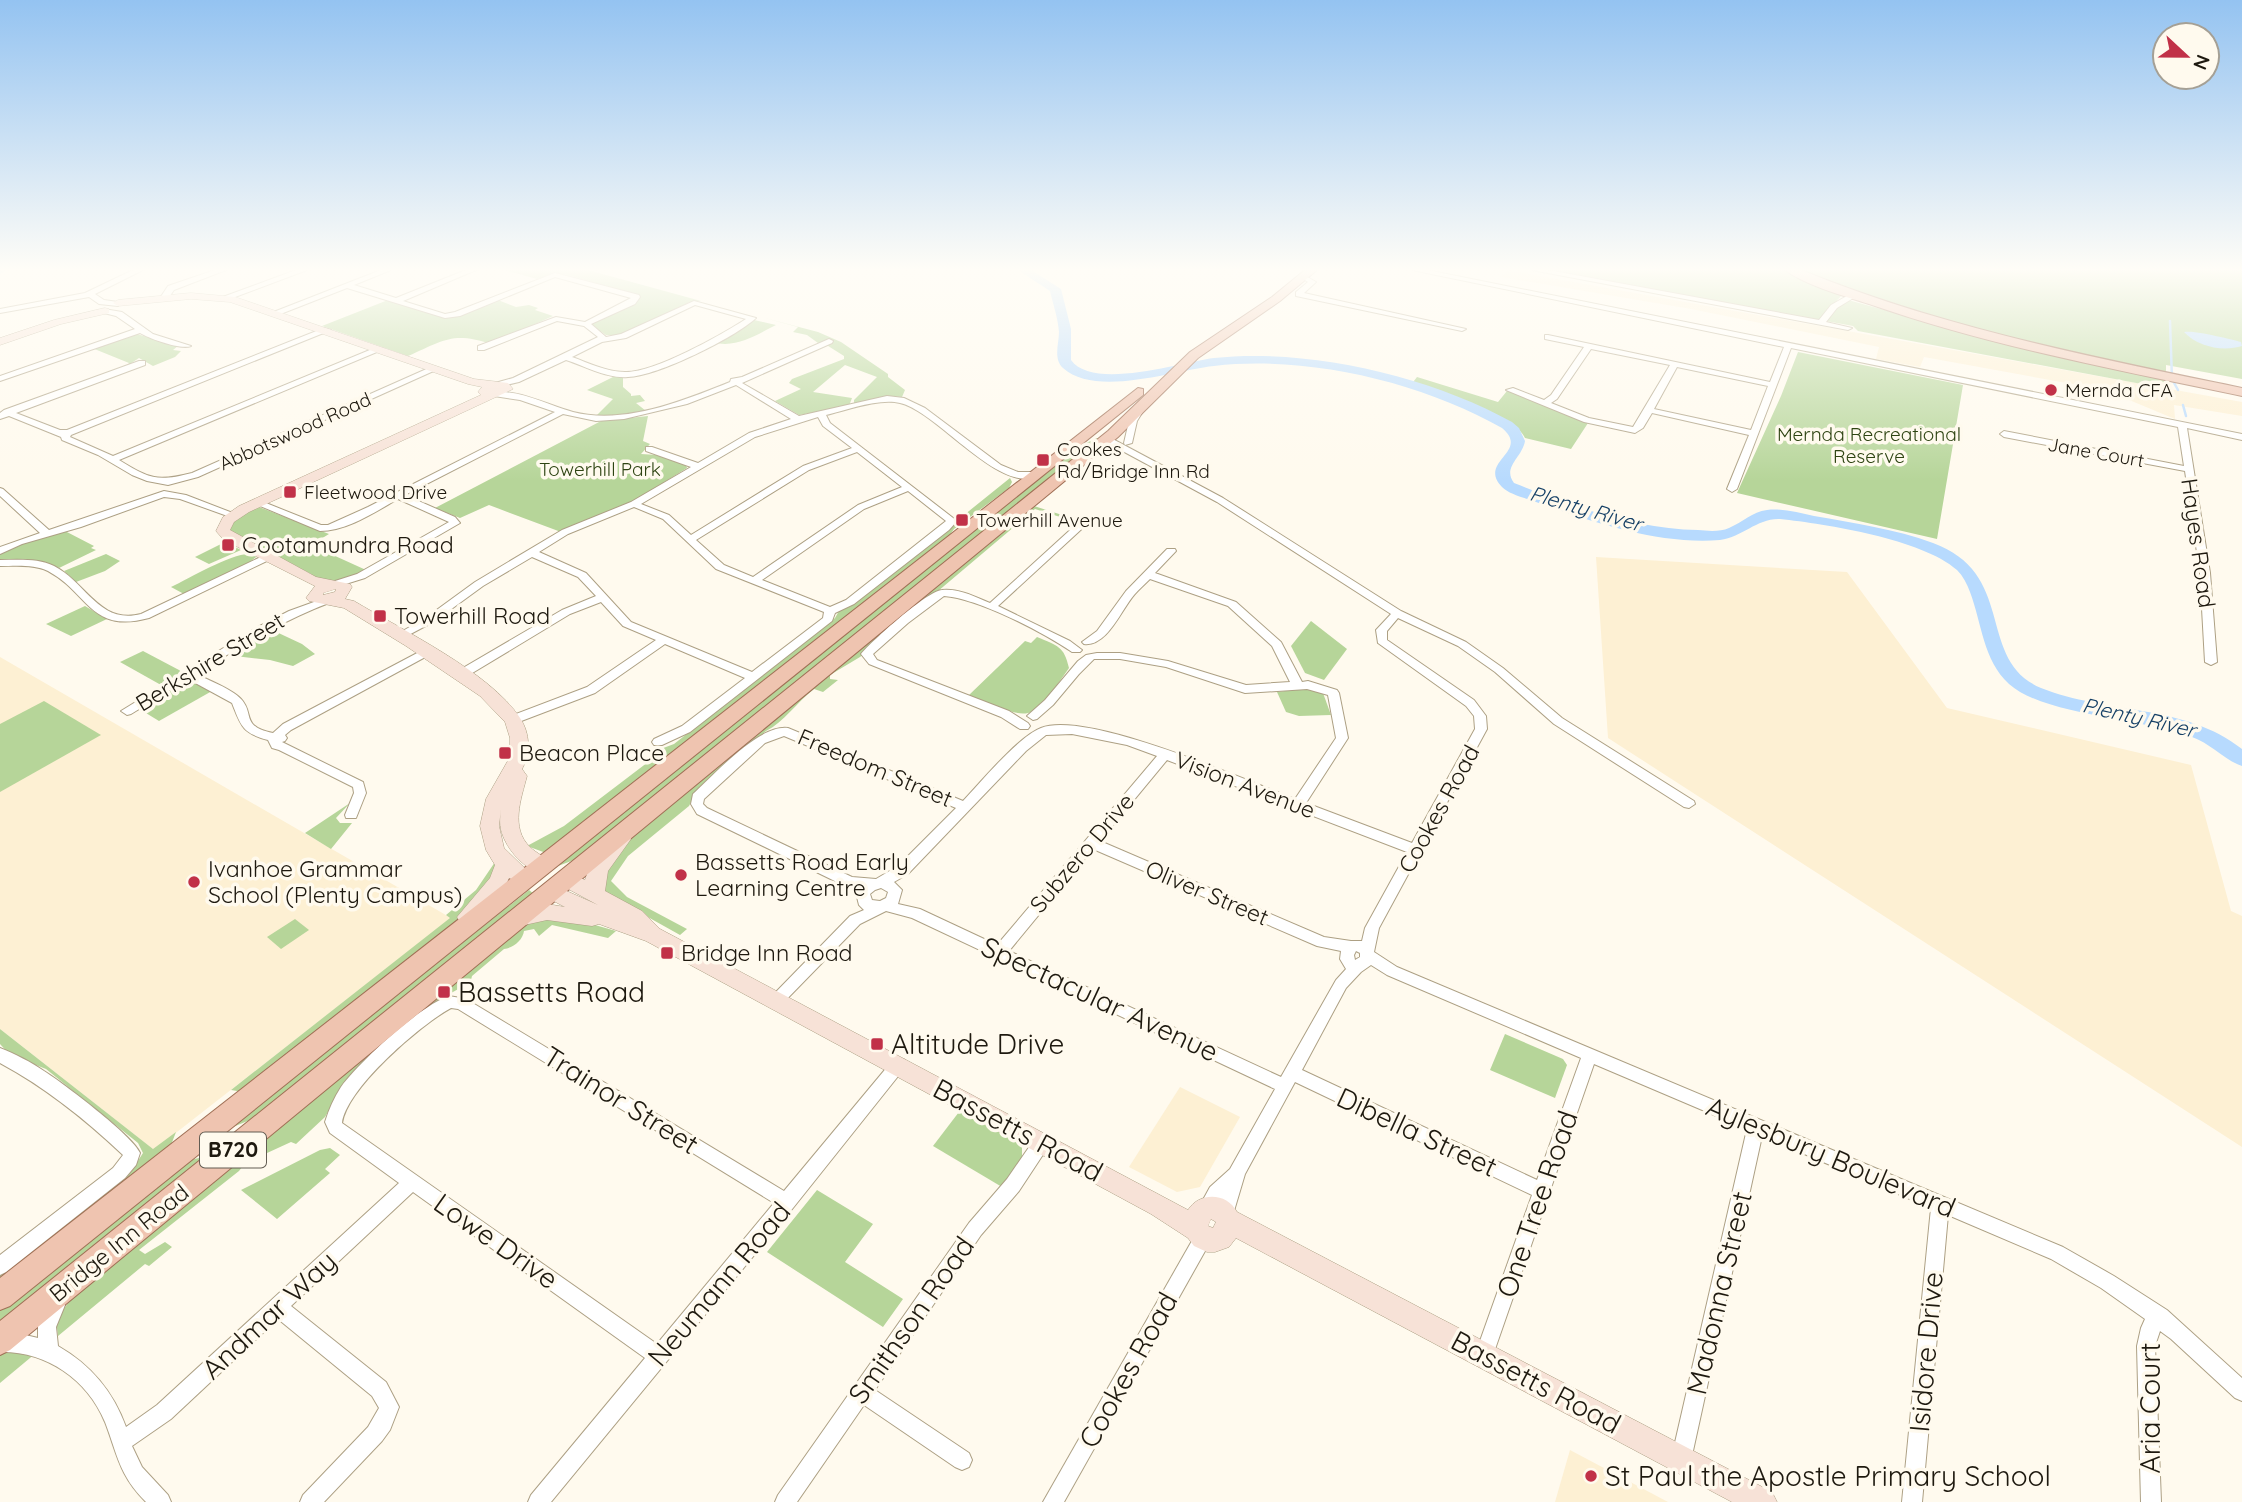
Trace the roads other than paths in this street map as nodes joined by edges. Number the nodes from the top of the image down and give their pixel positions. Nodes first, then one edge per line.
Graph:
1 (111, 340) edge
2 (161, 340) edge
3 (301, 340) edge
4 (355, 340) edge
5 (501, 340) edge
6 (600, 340) edge
7 (709, 340) edge
8 (1208, 340) edge
9 (1217, 340) edge
10 (1562, 340) edge
11 (1758, 340) edge
12 (2000, 340) edge
13 (829, 341) dead end
14 (199, 342) dead end
15 (187, 346) junction
16 (1589, 346) junction
17 (1788, 346) junction
18 (481, 348) dead end
19 (380, 349) junction
20 (174, 351) dead end
21 (566, 357) junction
22 (142, 363) dead end
23 (1675, 364) junction
24 (434, 369) junction
25 (0, 379) edge
26 (734, 381) junction
27 (1157, 385) junction
28 (1774, 385) junction
29 (496, 390) junction
30 (1510, 390) dead end
31 (2238, 391) edge
32 (1544, 404) junction
33 (1649, 410) junction
34 (561, 412) junction
35 (3, 413) edge
36 (821, 414) junction
37 (798, 419) junction
38 (2182, 425) junction
39 (1101, 432) junction
40 (63, 433) junction
41 (1754, 433) junction
42 (2004, 434) dead end
43 (2242, 437) edge
44 (1130, 447) junction
45 (858, 449) junction
46 (1094, 450) junction
47 (648, 451) dead end
48 (116, 459) junction
49 (698, 466) junction
50 (2188, 469) junction
51 (1012, 475) junction
52 (1034, 475) junction
53 (177, 486) junction
54 (908, 488) junction
55 (156, 489) junction
56 (1732, 489) dead end
57 (0, 491) edge
58 (401, 496) junction
59 (11, 499) junction
60 (1003, 500) junction
61 (0, 503) edge
62 (261, 503) junction
63 (634, 504) junction
64 (217, 510) joint
65 (236, 514) junction
66 (1083, 523) dead end
67 (46, 533) junction
68 (689, 540) junction
69 (0, 551) edge
70 (1171, 551) dead end
71 (531, 552) junction
72 (267, 557) junction
73 (0, 563) edge
74 (1147, 575) junction
75 (754, 581) junction
76 (341, 591) junction
77 (318, 594) junction
78 (600, 598) junction
79 (990, 607) junction
80 (830, 611) junction
81 (1397, 613) junction
82 (399, 636) junction
83 (663, 640) junction
84 (1089, 650) junction
85 (425, 653) junction
86 (2211, 662) dead end
87 (188, 674) junction
88 (460, 675) junction
89 (753, 677) junction
90 (1298, 686) junction
91 (1053, 700) junction
92 (127, 711) dead end
93 (512, 720) junction
94 (1028, 722) junction
95 (1046, 726) junction
96 (279, 735) junction
97 (658, 742) dead end
98 (1022, 748) junction
99 (1165, 754) junction
100 (514, 770) junction
101 (1689, 804) dead end
102 (1298, 805) junction
103 (965, 807) junction
104 (352, 815) dead end
105 (635, 823) junction
106 (1091, 843) junction
107 (1416, 850) junction
108 (505, 864) junction
109 (903, 870) junction
110 (534, 873) junction
111 (850, 882) junction
112 (878, 883) junction
113 (559, 885) junction
114 (895, 890) junction
115 (595, 893) junction
116 (863, 899) junction
117 (883, 907) junction
118 (915, 913) junction
119 (519, 918) junction
120 (855, 920) junction
121 (616, 923) junction
122 (1372, 929) joint
123 (653, 935) junction
124 (436, 950) junction
125 (999, 953) junction
126 (1356, 956) junction
127 (777, 1000) junction
128 (453, 1001) joint
129 (1590, 1054) junction
130 (0, 1055) edge
131 (899, 1065) junction
132 (1289, 1079) junction
133 (1756, 1126) junction
134 (205, 1133) junction
135 (1042, 1142) junction
136 (230, 1152) junction
137 (412, 1182) junction
138 (1542, 1191) junction
139 (787, 1202) junction
140 (1940, 1203) junction
141 (1212, 1223) junction
142 (0, 1266) edge
143 (89, 1267) junction
144 (0, 1296) edge
145 (278, 1307) junction
146 (2160, 1317) junction
147 (0, 1341) edge
148 (50, 1350) junction
149 (1485, 1355) junction
150 (659, 1356) junction
151 (2242, 1391) edge
152 (861, 1392) junction
153 (121, 1442) junction
154 (961, 1460) dead end
155 (1681, 1460) junction
156 (161, 1502) edge
157 (310, 1502) edge
158 (538, 1502) edge
159 (785, 1502) edge
160 (1053, 1502) edge
161 (1762, 1502) edge
162 (1912, 1502) edge
163 (2151, 1502) edge

1 - 25 street
2 - 15 street
3 - 40 street
4 - 19 street
5 - 18 street
6 - 21 street
7 - 21 street
8 - 27 main road, Bridge Inn Road / B720
9 - 27 main road, Bridge Inn Road / B720
10 - 16 street
11 - 17 street
12 - 31 main road
13 - 26 street
14 - 15 street
15 - 20 street
16 - 23 street
16 - 32 street
17 - 28 street
17 - 38 street
19 - 24 street
19 - 48 street
21 - 29 street
22 - 35 street
23 - 28 street
23 - 33 street
24 - 29 street
24 - 53 street, Abbotswood Road
26 - 34 street
26 - 37 street
27 - 39 main road, Bridge Inn Road / B720
27 - 44 street
28 - 41 street
29 - 34 street
29 - 62 street
30 - 32 street
32 - 33 street
33 - 41 street
34 - 58 street
35 - 40 street
36 - 37 street
36 - 45 street
36 - 51 street
37 - 49 street
38 - 43 street
38 - 50 street, Hayes Road
39 - 44 street
39 - 46 main road, Bridge Inn Road / B720
39 - 52 main road, Bridge Inn Road / B720
40 - 48 street
41 - 56 street
42 - 50 street, Jane Court
44 - 46 street
44 - 81 street
45 - 54 street
45 - 68 street
46 - 105 main road, Bridge Inn Road / B720
47 - 49 street
48 - 55 street
49 - 63 street
50 - 86 street, Hayes Road
51 - 52 street
51 - 60 street
52 - 60 main road, Bridge Inn Road / B720
53 - 55 street
53 - 55 street, Abbotswood Road
53 - 64 street
54 - 75 street
54 - 80 street
55 - 67 street
57 - 59 street
58 - 62 street
58 - 76 street
59 - 61 street
59 - 67 street
60 - 110 main road, Bridge Inn Road / B720
62 - 65 street
63 - 68 street
63 - 71 street
64 - 65 street
65 - 72 street
66 - 79 street
67 - 69 street
68 - 75 street
70 - 74 street
71 - 78 street
71 - 82 street
72 - 73 street
72 - 77 street
74 - 84 street
74 - 90 street
75 - 80 street
76 - 77 street
76 - 77 street
76 - 82 street
77 - 87 street, Berkshire Street
78 - 83 street
78 - 88 street
79 - 84 street
79 - 94 street
80 - 89 street
81 - 101 street
81 - 107 street, Cookes Road
82 - 85 street
83 - 89 street
83 - 93 street
84 - 90 street
84 - 91 street
85 - 88 street
85 - 96 street
87 - 92 street, Berkshire Street
87 - 96 street
88 - 93 street
89 - 97 street
90 - 102 street
91 - 94 street
91 - 95 street
93 - 100 street
94 - 95 street, Vision Avenue
94 - 98 street
95 - 98 street
95 - 99 street, Vision Avenue
96 - 104 street
98 - 103 street
99 - 102 street, Vision Avenue
99 - 106 street, Subzero Drive
100 - 108 street
100 - 110 street
102 - 107 street, Vision Avenue
103 - 109 street
103 - 111 street, Freedom Street
105 - 113 main road, Bridge Inn Road / B720
105 - 115 street
106 - 125 street, Subzero Drive
106 - 126 street, Oliver Street
107 - 122 street, Cookes Road
108 - 110 street
108 - 124 street
109 - 112 street
109 - 114 street
110 - 113 main road
110 - 124 main road, Bridge Inn Road / B720
111 - 112 street
111 - 116 street
112 - 114 street
112 - 116 street
113 - 115 street, Bassetts Road
113 - 119 main road, Bridge Inn Road / B720
113 - 121 street, Bassetts Road
114 - 117 street
114 - 118 street, Spectacular Avenue
115 - 123 street, Bassetts Road
116 - 117 street
116 - 120 street
117 - 118 street, Spectacular Avenue
117 - 120 street
118 - 125 street, Spectacular Avenue
119 - 121 street
119 - 136 main road, Bridge Inn Road / B720
120 - 127 street
121 - 123 street, Bassetts Road
122 - 126 street, Cookes Road
123 - 127 street, Bassetts Road
124 - 134 main road, Bridge Inn Road / B720
125 - 132 street, Spectacular Avenue
126 - 129 street, Aylesbury Boulevard
126 - 132 street, Cookes Road
127 - 131 street, Bassetts Road
128 - 137 street, Lowe Drive
128 - 139 street, Trainor Street
129 - 133 street, Aylesbury Boulevard
129 - 138 street, One Tree Road
130 - 142 street
131 - 135 street, Bassetts Road
131 - 139 street, Neumann Road
132 - 138 street, Dibella Street
132 - 141 street, Cookes Road
133 - 140 street, Aylesbury Boulevard
133 - 155 street, Madonna Street
134 - 136 main road
134 - 144 main road, Bridge Inn Road / B720
135 - 141 street, Bassetts Road
135 - 152 street, Smithson Road
136 - 143 main road, Bridge Inn Road / B720
137 - 145 street, Andmar Way
137 - 150 street, Lowe Drive
138 - 149 street, One Tree Road
139 - 150 street, Neumann Road
140 - 146 street, Aylesbury Boulevard
140 - 162 street, Isidore Drive
141 - 149 street, Bassetts Road
141 - 160 street, Cookes Road
143 - 147 main road, Bridge Inn Road / B720
143 - 148 street
145 - 153 street, Andmar Way
145 - 157 street
146 - 151 street, Aylesbury Boulevard
146 - 163 street, Aria Court
147 - 148 street
148 - 153 street
149 - 155 street, Bassetts Road
150 - 158 street, Neumann Road
152 - 154 street
152 - 159 street, Smithson Road
153 - 156 street
155 - 161 street, Bassetts Road

